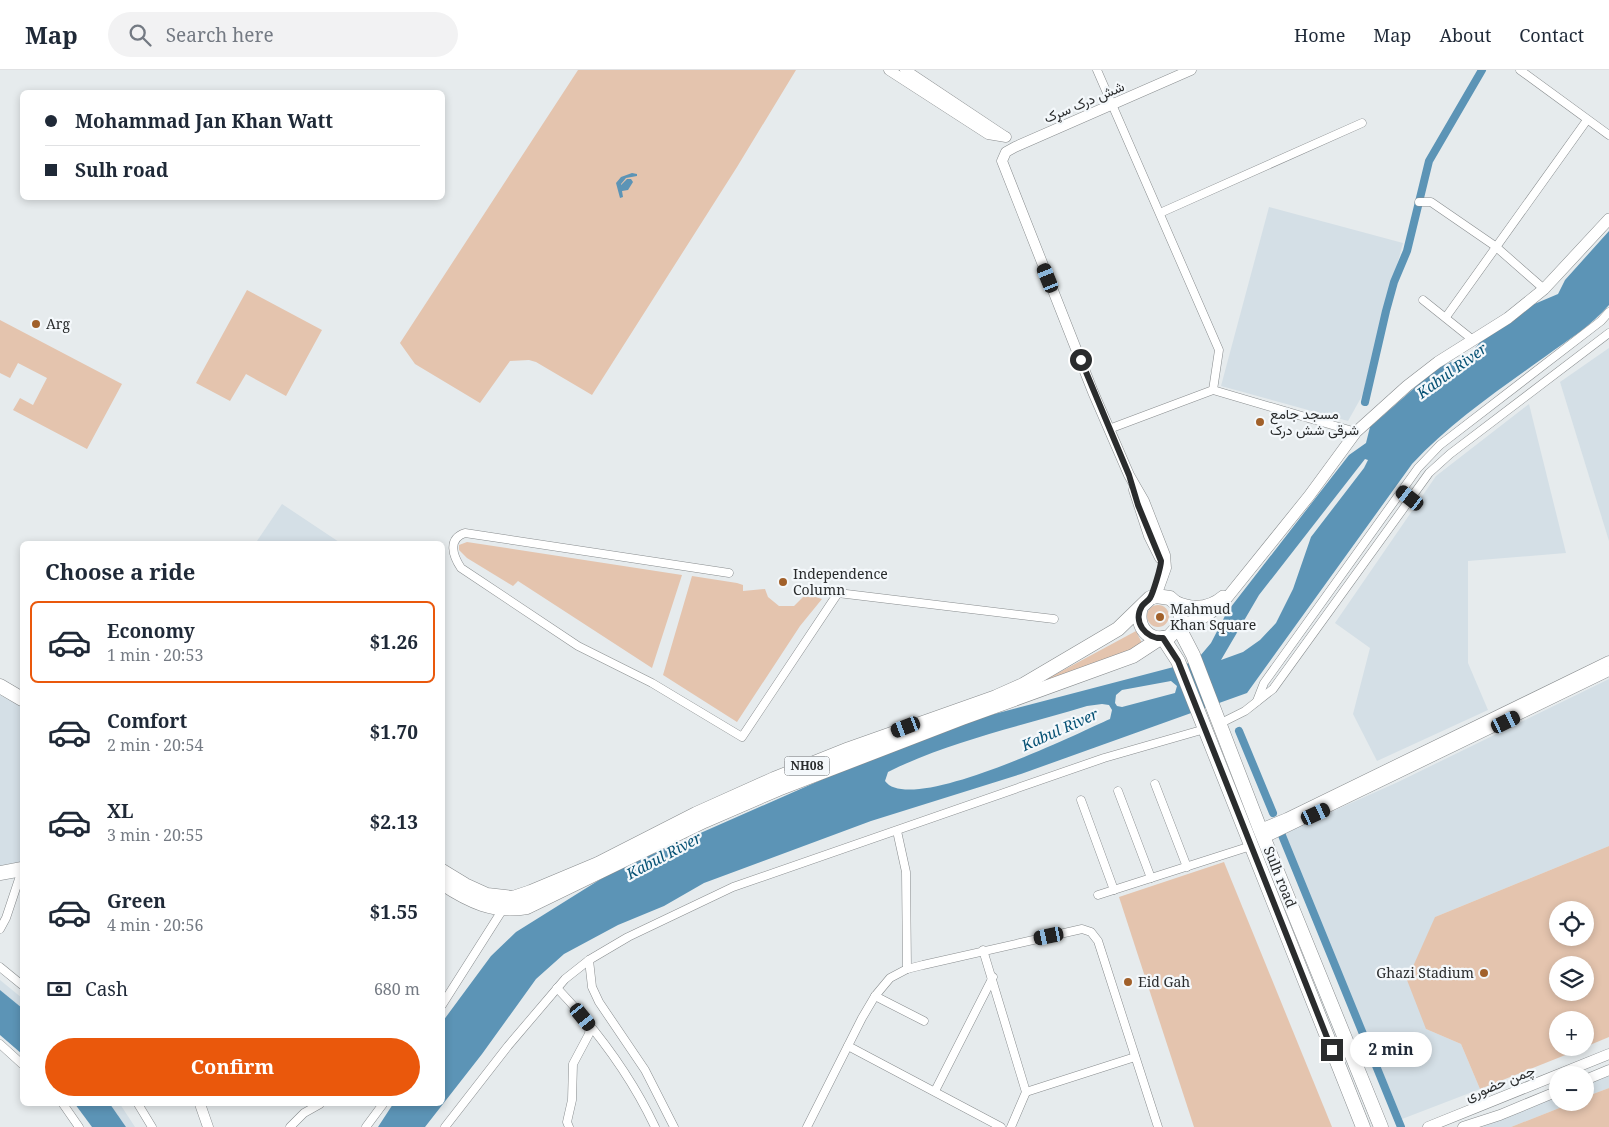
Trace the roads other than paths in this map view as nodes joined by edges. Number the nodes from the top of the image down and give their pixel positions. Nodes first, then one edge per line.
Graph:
1 (889, 70) edge
2 (905, 70) edge
3 (1097, 70) edge
4 (1191, 70) edge
5 (1520, 70) edge
6 (1113, 105) junction
7 (1587, 120) junction
8 (1362, 122) dead end
9 (1609, 136) edge
10 (1006, 137) junction
11 (1016, 147) junction
12 (1419, 202) dead end
13 (1160, 213) junction
14 (1609, 219) edge
15 (1495, 246) junction
16 (1544, 289) junction
17 (1423, 300) dead end
18 (1609, 312) edge
19 (1446, 317) junction
20 (1609, 333) edge
21 (1473, 340) junction
22 (1214, 390) junction
23 (1109, 429) junction
24 (1356, 432) junction
25 (1401, 491) junction
26 (1410, 498) junction
27 (729, 573) dead end
28 (1232, 588) junction
29 (1149, 600) junction
30 (1175, 601) junction
31 (1054, 619) dead end
32 (1179, 627) junction
33 (1161, 639) junction
34 (1609, 661) edge
35 (1609, 671) edge
36 (0, 686) edge
37 (0, 696) edge
38 (20, 698) edge
39 (1256, 703) junction
40 (20, 706) edge
41 (1221, 723) junction
42 (1205, 729) junction
43 (1155, 784) dead end
44 (1118, 791) dead end
45 (1081, 800) dead end
46 (897, 831) junction
47 (1262, 833) junction
48 (1251, 846) junction
49 (1187, 867) junction
50 (20, 869) edge
51 (0, 873) edge
52 (445, 873) edge
53 (20, 876) edge
54 (1151, 878) junction
55 (445, 886) edge
56 (1114, 890) junction
57 (1098, 895) dead end
58 (503, 910) junction
59 (0, 929) edge
60 (983, 950) junction
61 (589, 960) junction
62 (0, 966) edge
63 (907, 969) junction
64 (993, 977) junction
65 (20, 982) edge
66 (557, 988) junction
67 (876, 996) junction
68 (445, 1000) edge
69 (924, 1021) dead end
70 (590, 1025) junction
71 (0, 1044) edge
72 (848, 1046) junction
73 (1609, 1054) edge
74 (1135, 1057) junction
75 (20, 1062) edge
76 (1609, 1070) edge
77 (1359, 1073) junction
78 (1594, 1076) edge
79 (1346, 1087) junction
80 (935, 1091) junction
81 (1026, 1092) junction
82 (1549, 1095) edge
83 (64, 1106) edge
84 (139, 1106) edge
85 (201, 1106) edge
86 (316, 1106) edge
87 (382, 1106) edge
88 (79, 1127) edge
89 (152, 1127) edge
90 (208, 1127) edge
91 (290, 1127) edge
92 (366, 1127) edge
93 (445, 1127) edge
94 (569, 1127) edge
95 (655, 1127) edge
96 (674, 1127) edge
97 (807, 1127) edge
98 (1001, 1127) edge
99 (1010, 1127) edge
100 (1158, 1127) edge
101 (1363, 1127) edge
102 (1381, 1127) edge
103 (1428, 1127) edge
104 (1463, 1127) edge

1 - 10 main road
2 - 10 main road
3 - 6 street
4 - 6 main road, شش درک سړک
5 - 7 street
6 - 11 main road, شش درک سړک
6 - 13 street
7 - 9 street
7 - 15 street
8 - 13 street
10 - 11 main road
11 - 23 main road
12 - 15 street
13 - 22 street
14 - 16 main road
15 - 16 street
15 - 19 street
16 - 21 main road
17 - 19 street
18 - 25 street
19 - 21 street
20 - 26 street
21 - 24 main road
22 - 23 street
22 - 24 street
23 - 29 main road
24 - 28 main road
25 - 26 street
25 - 39 street
26 - 39 street
27 - 31 street
28 - 30 main road
28 - 32 main road
29 - 30 highway
29 - 33 highway
29 - 52 highway, NH08
30 - 32 highway
32 - 33 highway, NH08
32 - 41 highway, Sulh road
33 - 42 highway, Sulh road
33 - 58 highway, NH08
34 - 47 main road
35 - 47 main road
36 - 38 highway
37 - 40 highway
39 - 41 street
41 - 47 highway, Sulh road
42 - 46 street
42 - 48 highway, Sulh road
43 - 49 street
44 - 54 street
45 - 56 street
46 - 61 street
46 - 63 street
47 - 77 highway, Sulh road
48 - 49 street
48 - 79 highway, Sulh road
49 - 54 street
50 - 51 highway
53 - 59 street
54 - 56 street
55 - 58 highway, NH08
56 - 57 street
58 - 68 street
60 - 63 street
60 - 64 street
60 - 74 street
61 - 66 street
61 - 96 street
62 - 65 street
63 - 67 street
64 - 80 street
64 - 81 street
66 - 70 street
66 - 93 street
67 - 69 street
67 - 72 street
70 - 94 street
70 - 95 street
71 - 75 street
72 - 80 street
72 - 97 street
73 - 103 main road, چمن حضوری
74 - 81 street
74 - 100 street
76 - 78 main road
77 - 79 highway
77 - 102 highway, Sulh road
79 - 101 highway, Sulh road
80 - 98 street
81 - 99 street
82 - 104 main road, چمن حضوری
83 - 88 street
84 - 89 street
85 - 90 main road
86 - 91 street
87 - 92 street

